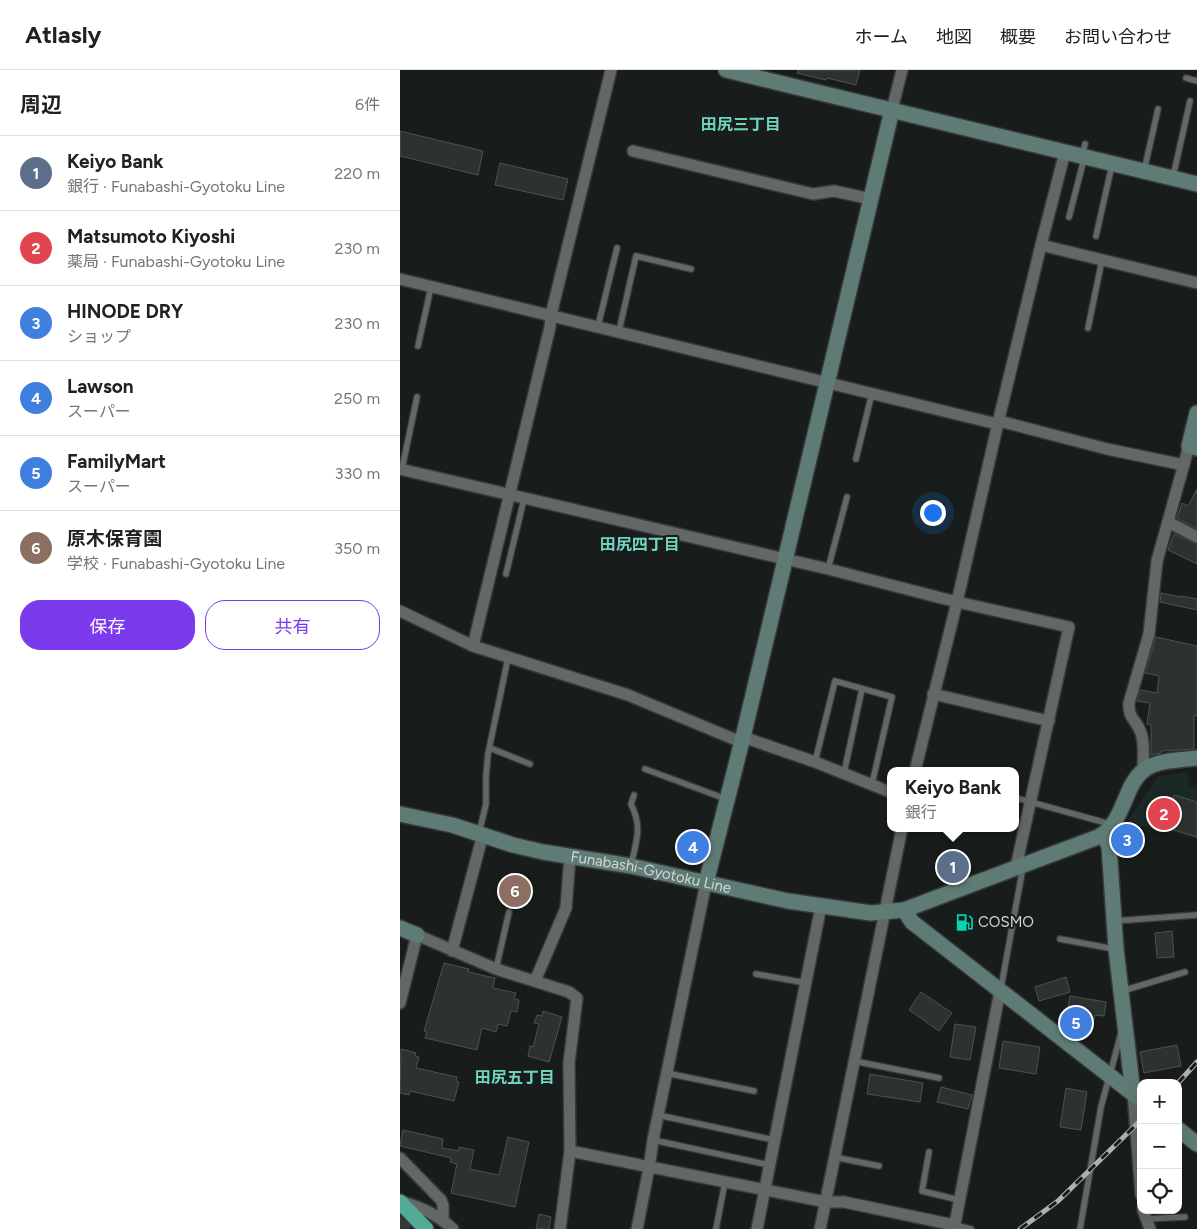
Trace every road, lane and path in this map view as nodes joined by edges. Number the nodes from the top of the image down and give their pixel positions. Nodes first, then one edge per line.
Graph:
1 (611, 70) edge
2 (726, 70) edge
3 (902, 70) edge
4 (1186, 78) dead end
5 (1197, 81) edge
6 (1190, 101) dead end
7 (1158, 109) dead end
8 (892, 110) junction
9 (633, 151) dead end
10 (1065, 152) junction
11 (1084, 152) junction
12 (1112, 163) junction
13 (1144, 171) junction
14 (1172, 178) junction
15 (1196, 182) edge
16 (871, 199) junction
17 (1069, 217) dead end
18 (1096, 236) dead end
19 (1041, 245) junction
20 (617, 248) dead end
21 (1102, 260) junction
22 (692, 269) dead end
23 (400, 280) edge
24 (1197, 283) edge
25 (431, 287) junction
26 (551, 315) junction
27 (598, 326) junction
28 (1088, 328) dead end
29 (619, 331) junction
30 (418, 346) dead end
31 (828, 382) junction
32 (872, 392) junction
33 (417, 397) dead end
34 (1197, 414) edge
35 (998, 423) junction
36 (1193, 447) edge
37 (856, 459) dead end
38 (1184, 465) junction
39 (401, 469) edge
40 (510, 495) junction
41 (847, 497) dead end
42 (524, 499) junction
43 (1168, 522) junction
44 (1197, 537) edge
45 (785, 560) junction
46 (828, 569) junction
47 (506, 574) dead end
48 (957, 602) junction
49 (402, 615) edge
50 (473, 646) junction
51 (508, 658) junction
52 (862, 689) junction
53 (933, 694) junction
54 (1049, 721) junction
55 (742, 739) junction
56 (490, 748) junction
57 (1197, 758) edge
58 (815, 762) junction
59 (530, 764) dead end
60 (916, 767) edge
61 (645, 768) dead end
62 (1143, 770) junction
63 (844, 773) junction
64 (872, 784) junction
65 (887, 791) edge
66 (634, 795) dead end
67 (726, 799) junction
68 (1019, 799) edge
69 (1031, 802) junction
70 (400, 814) edge
71 (1108, 830) junction
72 (901, 832) edge
73 (481, 834) junction
74 (570, 856) junction
75 (632, 866) junction
76 (1020, 866) junction
77 (706, 883) junction
78 (821, 906) junction
79 (904, 910) junction
80 (510, 912) dead end
81 (884, 913) junction
82 (1197, 915) edge
83 (1113, 921) junction
84 (400, 928) edge
85 (417, 935) junction
86 (1060, 939) dead end
87 (1116, 949) junction
88 (452, 951) junction
89 (496, 969) junction
90 (1185, 972) dead end
91 (756, 974) dead end
92 (535, 981) junction
93 (806, 983) junction
94 (1000, 991) junction
95 (1122, 991) junction
96 (400, 1003) edge
97 (1124, 1018) junction
98 (854, 1061) junction
99 (1111, 1072) junction
100 (666, 1073) junction
101 (939, 1078) dead end
102 (754, 1091) dead end
103 (1137, 1096) edge
104 (658, 1115) junction
105 (1138, 1124) edge
106 (1182, 1133) edge
107 (653, 1140) junction
108 (774, 1140) junction
109 (1197, 1144) edge
110 (570, 1151) junction
111 (929, 1152) dead end
112 (834, 1157) junction
113 (400, 1158) edge
114 (769, 1165) junction
115 (879, 1166) dead end
116 (649, 1168) junction
117 (1140, 1169) edge
118 (725, 1182) junction
119 (766, 1190) junction
120 (959, 1200) junction
121 (400, 1201) edge
122 (826, 1202) junction
123 (1185, 1217) dead end
124 (1146, 1219) edge
125 (443, 1220) junction
126 (954, 1227) edge
127 (1081, 1228) edge
128 (426, 1229) edge
129 (454, 1229) edge
130 (560, 1229) edge
131 (637, 1229) edge
132 (716, 1229) edge
133 (757, 1229) edge
134 (820, 1229) edge
135 (971, 1229) edge
136 (1089, 1229) edge

1 - 26 street
2 - 8 street
3 - 8 street
4 - 5 lane
6 - 14 lane
7 - 13 lane
8 - 10 street
8 - 16 street
9 - 16 street
10 - 11 street
10 - 19 street
11 - 12 street
11 - 17 lane
12 - 13 street
12 - 18 lane
13 - 14 street
14 - 15 street
16 - 31 street
19 - 21 street
19 - 35 street
20 - 27 lane
21 - 24 street
21 - 28 lane
22 - 29 lane
23 - 25 street
25 - 26 street
25 - 30 lane
26 - 27 street
26 - 40 street
27 - 29 street
29 - 31 street
31 - 32 street
31 - 45 street
32 - 35 street
32 - 37 lane
33 - 39 lane
34 - 36 street
35 - 38 street
35 - 48 street
36 - 38 street
38 - 43 street
39 - 40 street
40 - 42 street
40 - 50 street
41 - 46 lane
42 - 45 street
42 - 47 lane
43 - 44 street
43 - 62 street
45 - 46 street
45 - 55 street
46 - 48 street
48 - 53 street
48 - 54 street
49 - 50 street
50 - 51 street
51 - 55 street
51 - 56 lane
52 - 58 lane
52 - 63 lane
52 - 64 lane
53 - 54 street
53 - 60 street
54 - 69 street
55 - 58 street
55 - 67 street
56 - 59 lane
56 - 73 lane
57 - 62 street
58 - 63 street
61 - 67 lane
62 - 71 street
63 - 64 street
64 - 65 street
66 - 75 lane
67 - 77 street
68 - 69 lane
69 - 71 lane
69 - 76 street
70 - 73 street, Funabashi-Gyotoku Line
71 - 76 street, Funabashi-Gyotoku Line
71 - 83 street
72 - 81 street
73 - 74 street, Funabashi-Gyotoku Line
73 - 88 street
74 - 75 street, Funabashi-Gyotoku Line
74 - 92 street
75 - 77 street, Funabashi-Gyotoku Line
76 - 79 street, Funabashi-Gyotoku Line
76 - 94 lane
77 - 78 street, Funabashi-Gyotoku Line
77 - 100 street
78 - 81 street, Funabashi-Gyotoku Line
78 - 93 street
79 - 81 street, Funabashi-Gyotoku Line
79 - 94 street
80 - 89 lane
81 - 98 street
82 - 83 lane
83 - 87 street
84 - 85 street
85 - 88 street
85 - 96 street
86 - 87 lane
87 - 95 street
88 - 89 street
89 - 92 street
90 - 95 lane
91 - 93 lane
92 - 110 street
93 - 108 street
94 - 99 street
94 - 120 street
95 - 97 street
97 - 99 lane
97 - 103 street
98 - 101 lane
98 - 112 street
99 - 103 street
99 - 127 lane
100 - 102 lane
100 - 104 street
104 - 107 street
104 - 108 lane
105 - 117 street
106 - 109 street
107 - 114 lane
107 - 116 street
108 - 114 street
110 - 116 street
110 - 130 street
111 - 120 lane
112 - 115 lane
112 - 122 street
113 - 125 street
114 - 119 street
116 - 118 street
116 - 131 street
118 - 119 street
118 - 132 lane
119 - 122 street
119 - 133 street
120 - 126 street
121 - 125 street
121 - 128 highway
122 - 126 street
122 - 134 street
123 - 124 lane
125 - 129 street
126 - 135 lane
127 - 136 lane

